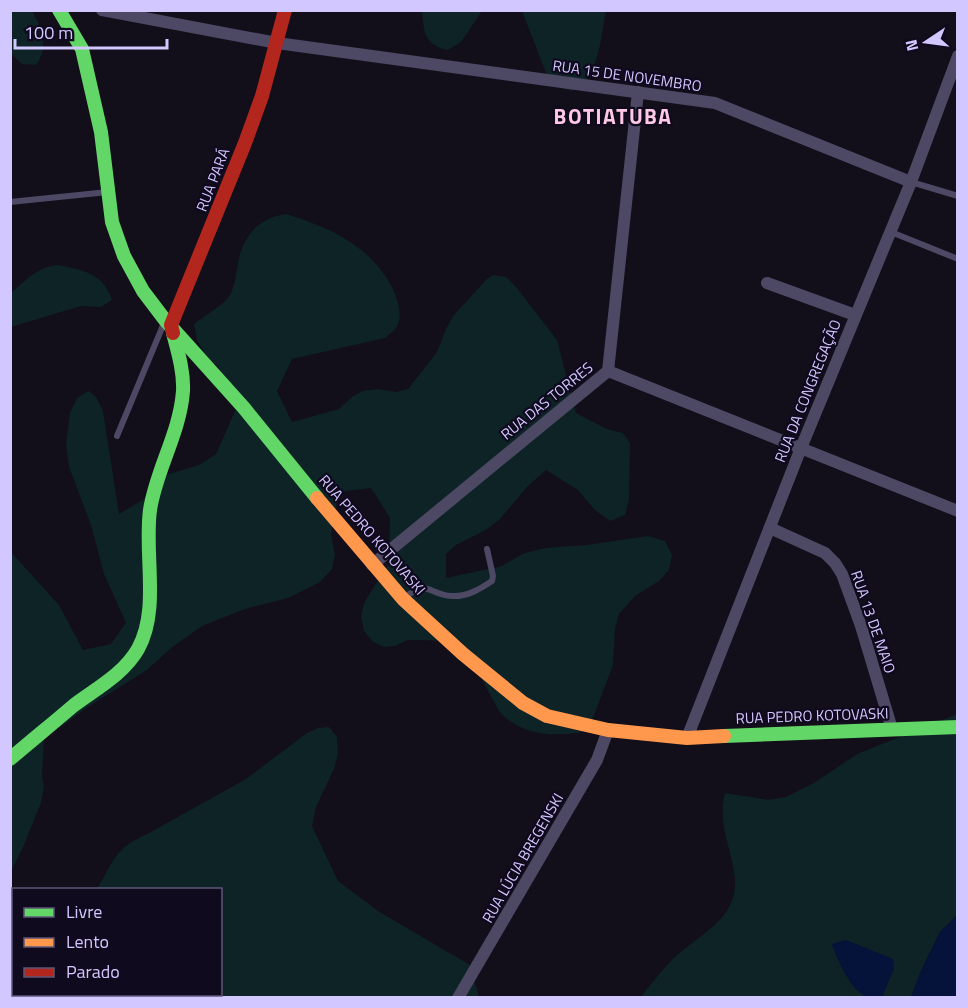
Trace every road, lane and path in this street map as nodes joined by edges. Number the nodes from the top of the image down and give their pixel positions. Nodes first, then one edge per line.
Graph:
1 (59, 10) edge
2 (285, 10) edge
3 (105, 11) edge
4 (278, 43) junction
5 (957, 56) edge
6 (638, 92) junction
7 (912, 182) junction
8 (108, 192) junction
9 (957, 196) edge
10 (10, 202) edge
11 (890, 232) junction
12 (957, 259) edge
13 (767, 284) dead end
14 (855, 315) junction
15 (168, 322) junction
16 (608, 371) junction
17 (117, 436) dead end
18 (801, 448) junction
19 (957, 511) edge
20 (770, 528) junction
21 (487, 549) dead end
22 (372, 565) junction
23 (403, 599) junction
24 (957, 727) edge
25 (892, 729) junction
26 (608, 730) junction
27 (687, 738) junction
28 (10, 759) edge
29 (458, 998) edge

1 - 8 street, RUA PEDRO KOTOVASKI
2 - 4 street, RUA PARÁ
3 - 4 street, RUA 15 DE NOVEMBRO
4 - 6 street, RUA 15 DE NOVEMBRO
4 - 15 street, RUA PARÁ
5 - 7 street, RUA DA CONGREGAÇÃO
6 - 7 street, RUA 15 DE NOVEMBRO
6 - 16 street, RUA DAS TORRES
7 - 9 lane, RUA 15 DE NOVEMBRO
7 - 11 street, RUA DA CONGREGAÇÃO
8 - 10 lane
8 - 15 street, RUA PEDRO KOTOVASKI
11 - 12 lane
11 - 14 street, RUA DA CONGREGAÇÃO
13 - 14 street
14 - 18 street, RUA DA CONGREGAÇÃO
15 - 17 lane
15 - 22 street, RUA PEDRO KOTOVASKI
15 - 28 street
16 - 18 street
16 - 22 street, RUA DAS TORRES
18 - 19 street
18 - 20 street, RUA DA CONGREGAÇÃO
20 - 25 street, RUA 13 DE MAIO
20 - 27 street, RUA DA CONGREGAÇÃO
21 - 23 lane
22 - 23 street, RUA PEDRO KOTOVASKI
23 - 26 street, RUA PEDRO KOTOVASKI
24 - 25 street, RUA PEDRO KOTOVASKI
25 - 27 street, RUA PEDRO KOTOVASKI
26 - 27 street, RUA PEDRO KOTOVASKI
26 - 29 street, RUA LÚCIA BREGENSKI

